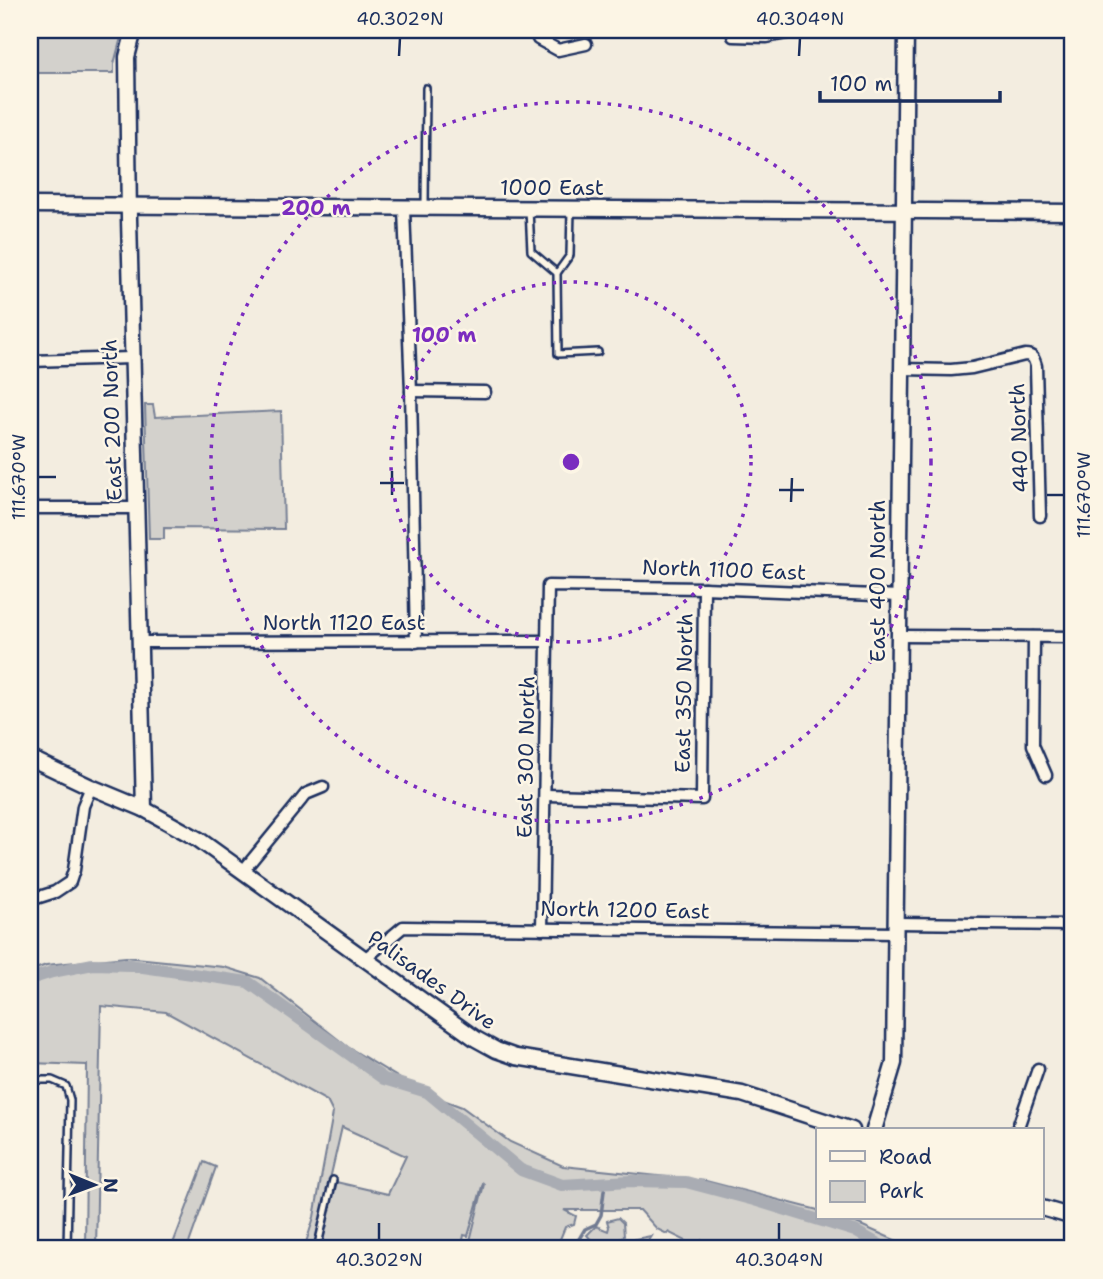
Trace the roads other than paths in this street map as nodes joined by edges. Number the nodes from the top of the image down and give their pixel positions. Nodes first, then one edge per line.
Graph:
1 (134, 30) edge
2 (535, 30) edge
3 (802, 30) edge
4 (906, 30) edge
5 (733, 36) dead end
6 (586, 44) dead end
7 (426, 88) dead end
8 (30, 205) edge
9 (128, 206) junction
10 (404, 209) junction
11 (425, 209) junction
12 (529, 209) junction
13 (571, 209) junction
14 (904, 210) junction
15 (1073, 212) edge
16 (557, 274) junction
17 (598, 352) dead end
18 (131, 358) junction
19 (30, 361) edge
20 (901, 369) junction
21 (411, 391) junction
22 (485, 392) dead end
23 (30, 508) edge
24 (136, 508) junction
25 (1040, 516) dead end
26 (548, 586) joint
27 (704, 588) junction
28 (899, 596) junction
29 (900, 636) junction
30 (1034, 636) junction
31 (1073, 637) edge
32 (547, 641) junction
33 (141, 642) junction
34 (415, 642) junction
35 (30, 758) edge
36 (1046, 775) dead end
37 (91, 787) junction
38 (323, 787) dead end
39 (546, 795) junction
40 (144, 809) junction
41 (243, 871) junction
42 (30, 900) edge
43 (1073, 925) edge
44 (896, 928) junction
45 (542, 929) junction
46 (366, 958) junction
47 (1038, 1069) dead end
48 (30, 1080) edge
49 (846, 1128) edge
50 (875, 1128) edge
51 (1018, 1128) edge
52 (332, 1180) dead end
53 (1044, 1209) edge
54 (1073, 1217) edge
55 (67, 1249) edge
56 (317, 1249) edge

1 - 9 street, East 200 North
2 - 6 street
3 - 5 street
4 - 14 street, East 400 North
7 - 11 lane
8 - 9 street, 1000 East
9 - 10 street, 1000 East
9 - 18 street, East 200 North
10 - 11 street, 1000 East
10 - 21 street
11 - 12 street, 1000 East
12 - 13 street, 1000 East
12 - 16 lane
13 - 14 street, 1000 East
13 - 16 lane
14 - 15 street, 1000 East
14 - 20 street, East 400 North
16 - 17 lane
18 - 19 street
18 - 24 street, East 200 North
20 - 25 street, 440 North
20 - 28 street, East 400 North
21 - 22 street
21 - 34 street
23 - 24 street
24 - 33 street, East 200 North
26 - 27 street, North 1100 East
26 - 32 street, East 300 North
27 - 28 street, North 1100 East
27 - 39 street, East 350 North
28 - 29 street, East 400 North
29 - 30 street
29 - 44 street, East 400 North
30 - 31 street
30 - 36 street
32 - 34 street, North 1120 East
32 - 39 street, East 300 North
33 - 34 street, North 1120 East
33 - 40 street, East 200 North
35 - 37 street, Palisades Drive
37 - 40 street, Palisades Drive
37 - 42 street
38 - 41 street
39 - 45 street, East 300 North
40 - 41 street, Palisades Drive
41 - 46 street, Palisades Drive
43 - 44 street, North 1200 East
44 - 45 street, North 1200 East
44 - 50 street, East 400 North
45 - 46 street, North 1200 East
46 - 49 street, Palisades Drive
47 - 51 street
48 - 55 lane
52 - 56 lane
53 - 54 street

